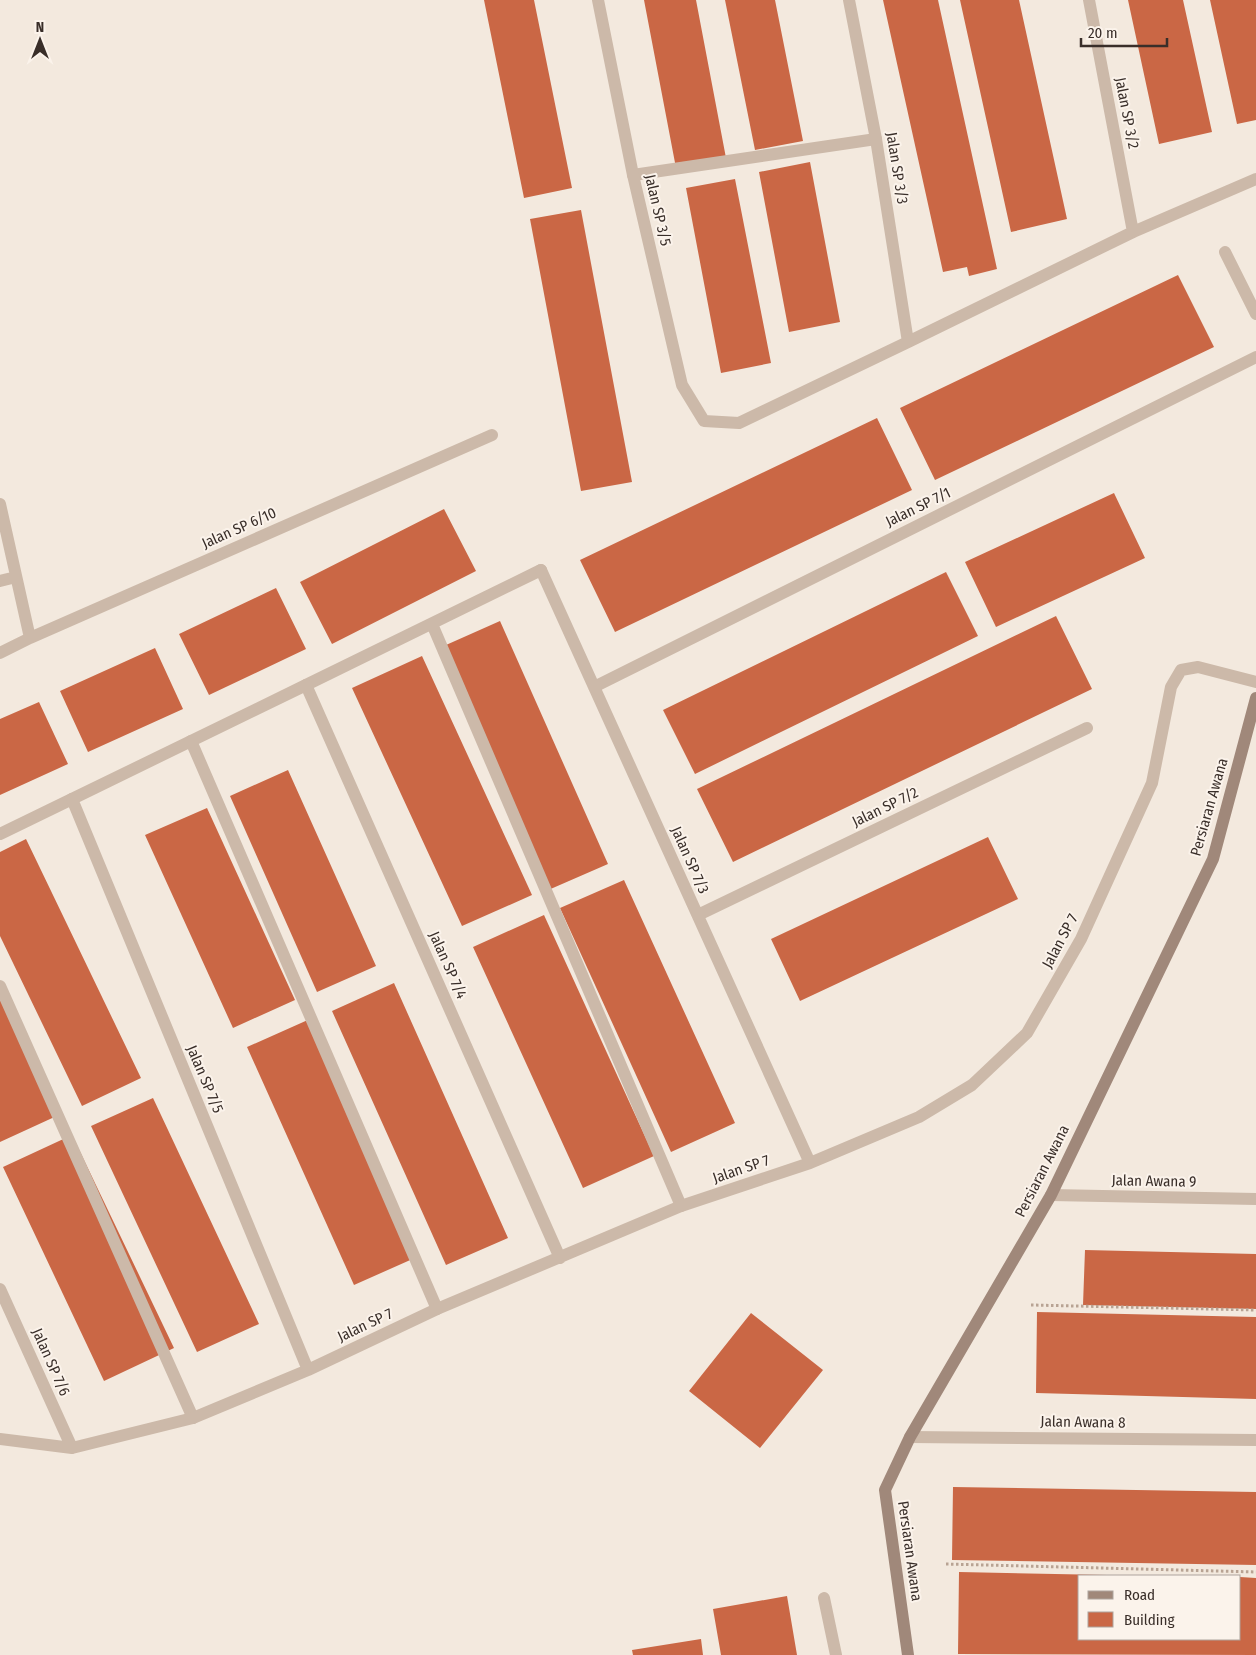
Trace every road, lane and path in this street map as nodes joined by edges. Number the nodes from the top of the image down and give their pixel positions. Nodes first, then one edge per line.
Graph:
1 (598, 0) edge
2 (849, 0) edge
3 (1089, 0) edge
4 (876, 139) junction
5 (633, 175) junction
6 (1256, 179) edge
7 (1133, 232) junction
8 (1225, 252) dead end
9 (1256, 314) edge
10 (908, 342) junction
11 (1256, 357) edge
12 (492, 435) dead end
13 (0, 504) edge
14 (16, 577) junction
15 (0, 581) edge
16 (432, 624) junction
17 (30, 638) junction
18 (0, 653) edge
19 (1256, 682) edge
20 (306, 685) junction
21 (594, 687) junction
22 (1256, 698) edge
23 (1086, 728) dead end
24 (191, 741) junction
25 (72, 799) junction
26 (0, 834) edge
27 (698, 915) junction
28 (0, 986) edge
29 (810, 1162) junction
30 (1051, 1195) junction
31 (1256, 1199) edge
32 (681, 1206) junction
33 (560, 1258) junction
34 (0, 1288) edge
35 (1031, 1305) dead end
36 (437, 1309) junction
37 (1256, 1310) edge
38 (308, 1370) junction
39 (193, 1418) junction
40 (910, 1437) junction
41 (0, 1440) edge
42 (1256, 1440) edge
43 (72, 1448) junction
44 (946, 1564) dead end
45 (1256, 1572) edge
46 (824, 1598) dead end
47 (836, 1655) edge
48 (908, 1655) edge

1 - 5 street, Jalan SP 3/5
2 - 4 street, Jalan SP 3/3
3 - 7 street, Jalan SP 3/2
4 - 5 street
4 - 10 street, Jalan SP 3/3
5 - 10 street, Jalan SP 3/5
6 - 7 street
7 - 10 street
8 - 9 street
11 - 21 street, Jalan SP 7/1
12 - 17 street, Jalan SP 6/10
13 - 14 street
14 - 15 street
14 - 17 street
16 - 20 street
16 - 21 street, Jalan SP 7/3
16 - 32 street
17 - 18 street, Jalan SP 6/10
19 - 29 street, Jalan SP 7
20 - 24 street
20 - 33 street, Jalan SP 7/4
21 - 27 street, Jalan SP 7/3
22 - 30 street, Persiaran Awana
23 - 27 street, Jalan SP 7/2
24 - 25 street
24 - 36 street
25 - 26 street
25 - 38 street, Jalan SP 7/5
27 - 29 street, Jalan SP 7/3
28 - 39 street
29 - 32 street, Jalan SP 7
30 - 31 street, Jalan Awana 9
30 - 40 street, Persiaran Awana
32 - 33 street, Jalan SP 7
33 - 36 street, Jalan SP 7
34 - 43 street, Jalan SP 7/6
35 - 37 path
36 - 38 street, Jalan SP 7
38 - 39 street, Jalan SP 7
39 - 43 street, Jalan SP 7
40 - 42 street, Jalan Awana 8
40 - 48 street, Persiaran Awana
41 - 43 street, Jalan SP 7
44 - 45 path
46 - 47 street

